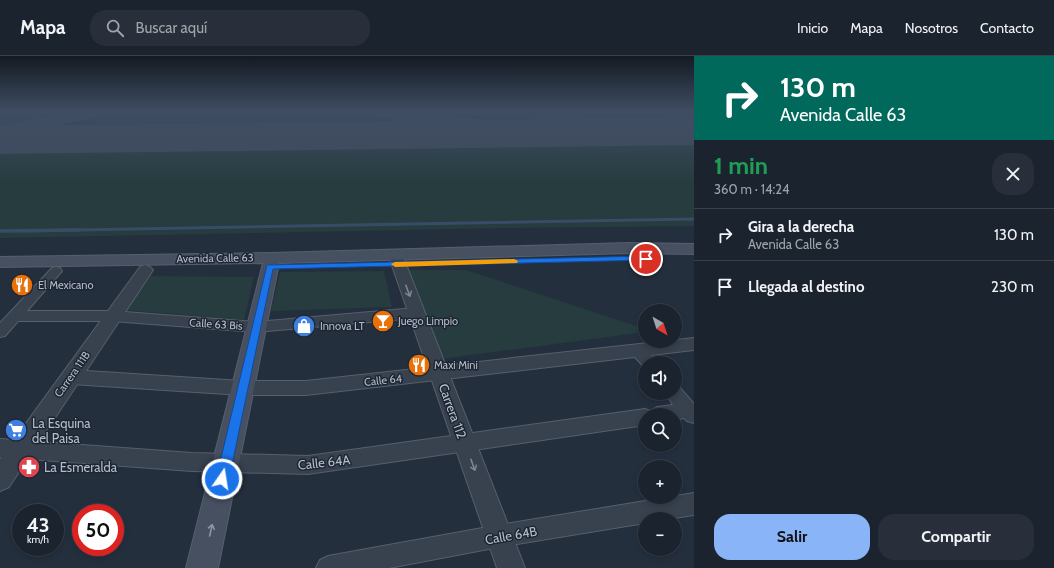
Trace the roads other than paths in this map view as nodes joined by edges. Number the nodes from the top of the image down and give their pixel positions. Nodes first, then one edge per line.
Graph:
1 (694, 248) edge
2 (397, 259) junction
3 (694, 259) edge
4 (0, 262) edge
5 (271, 262) junction
6 (145, 270) junction
7 (56, 271) junction
8 (0, 272) edge
9 (416, 313) junction
10 (15, 316) junction
11 (112, 316) junction
12 (256, 327) junction
13 (0, 332) edge
14 (694, 344) edge
15 (638, 350) junction
16 (643, 356) edge
17 (439, 374) junction
18 (71, 377) junction
19 (242, 388) junction
20 (680, 400) edge
21 (691, 413) edge
22 (638, 418) edge
23 (465, 444) junction
24 (0, 448) edge
25 (20, 450) junction
26 (226, 464) junction
27 (0, 479) edge
28 (694, 504) edge
29 (500, 536) junction
30 (202, 568) edge
31 (328, 568) edge
32 (511, 568) edge

1 - 2 main road, Avenida Calle 63
2 - 3 main road, Avenida Calle 63
2 - 5 main road, Avenida Calle 63
2 -> 9 street, Carrera 112
4 - 5 main road, Avenida Calle 63
5 - 6 main road, Avenida Calle 63
5 - 12 main road
6 - 7 main road, Avenida Calle 63
6 - 11 street, Carrera 111B
7 - 8 main road, Avenida Calle 63
7 - 10 street
9 - 12 street, Calle 63 Bis
9 - 17 street, Carrera 112
10 - 11 street, Calle 63 Bis
10 - 13 street
11 - 12 street, Calle 63 Bis
11 - 18 street, Carrera 111B
12 - 19 main road
14 - 15 street, Calle 64
15 - 16 street
15 - 17 street, Calle 64
17 - 19 street, Calle 64
17 - 23 street, Carrera 112
18 - 19 street, Calle 64
18 - 25 street, Carrera 111B
19 - 26 main road
20 - 21 street
22 - 23 street, Calle 64A
23 - 26 street, Calle 64A
23 -> 29 street, Carrera 112
24 - 25 street, Calle 64A
25 - 26 street, Calle 64A
25 - 27 street, Carrera 111B
30 -> 26 main road
28 - 29 street, Calle 64B
29 - 31 street, Calle 64B
29 - 32 street, Carrera 112

